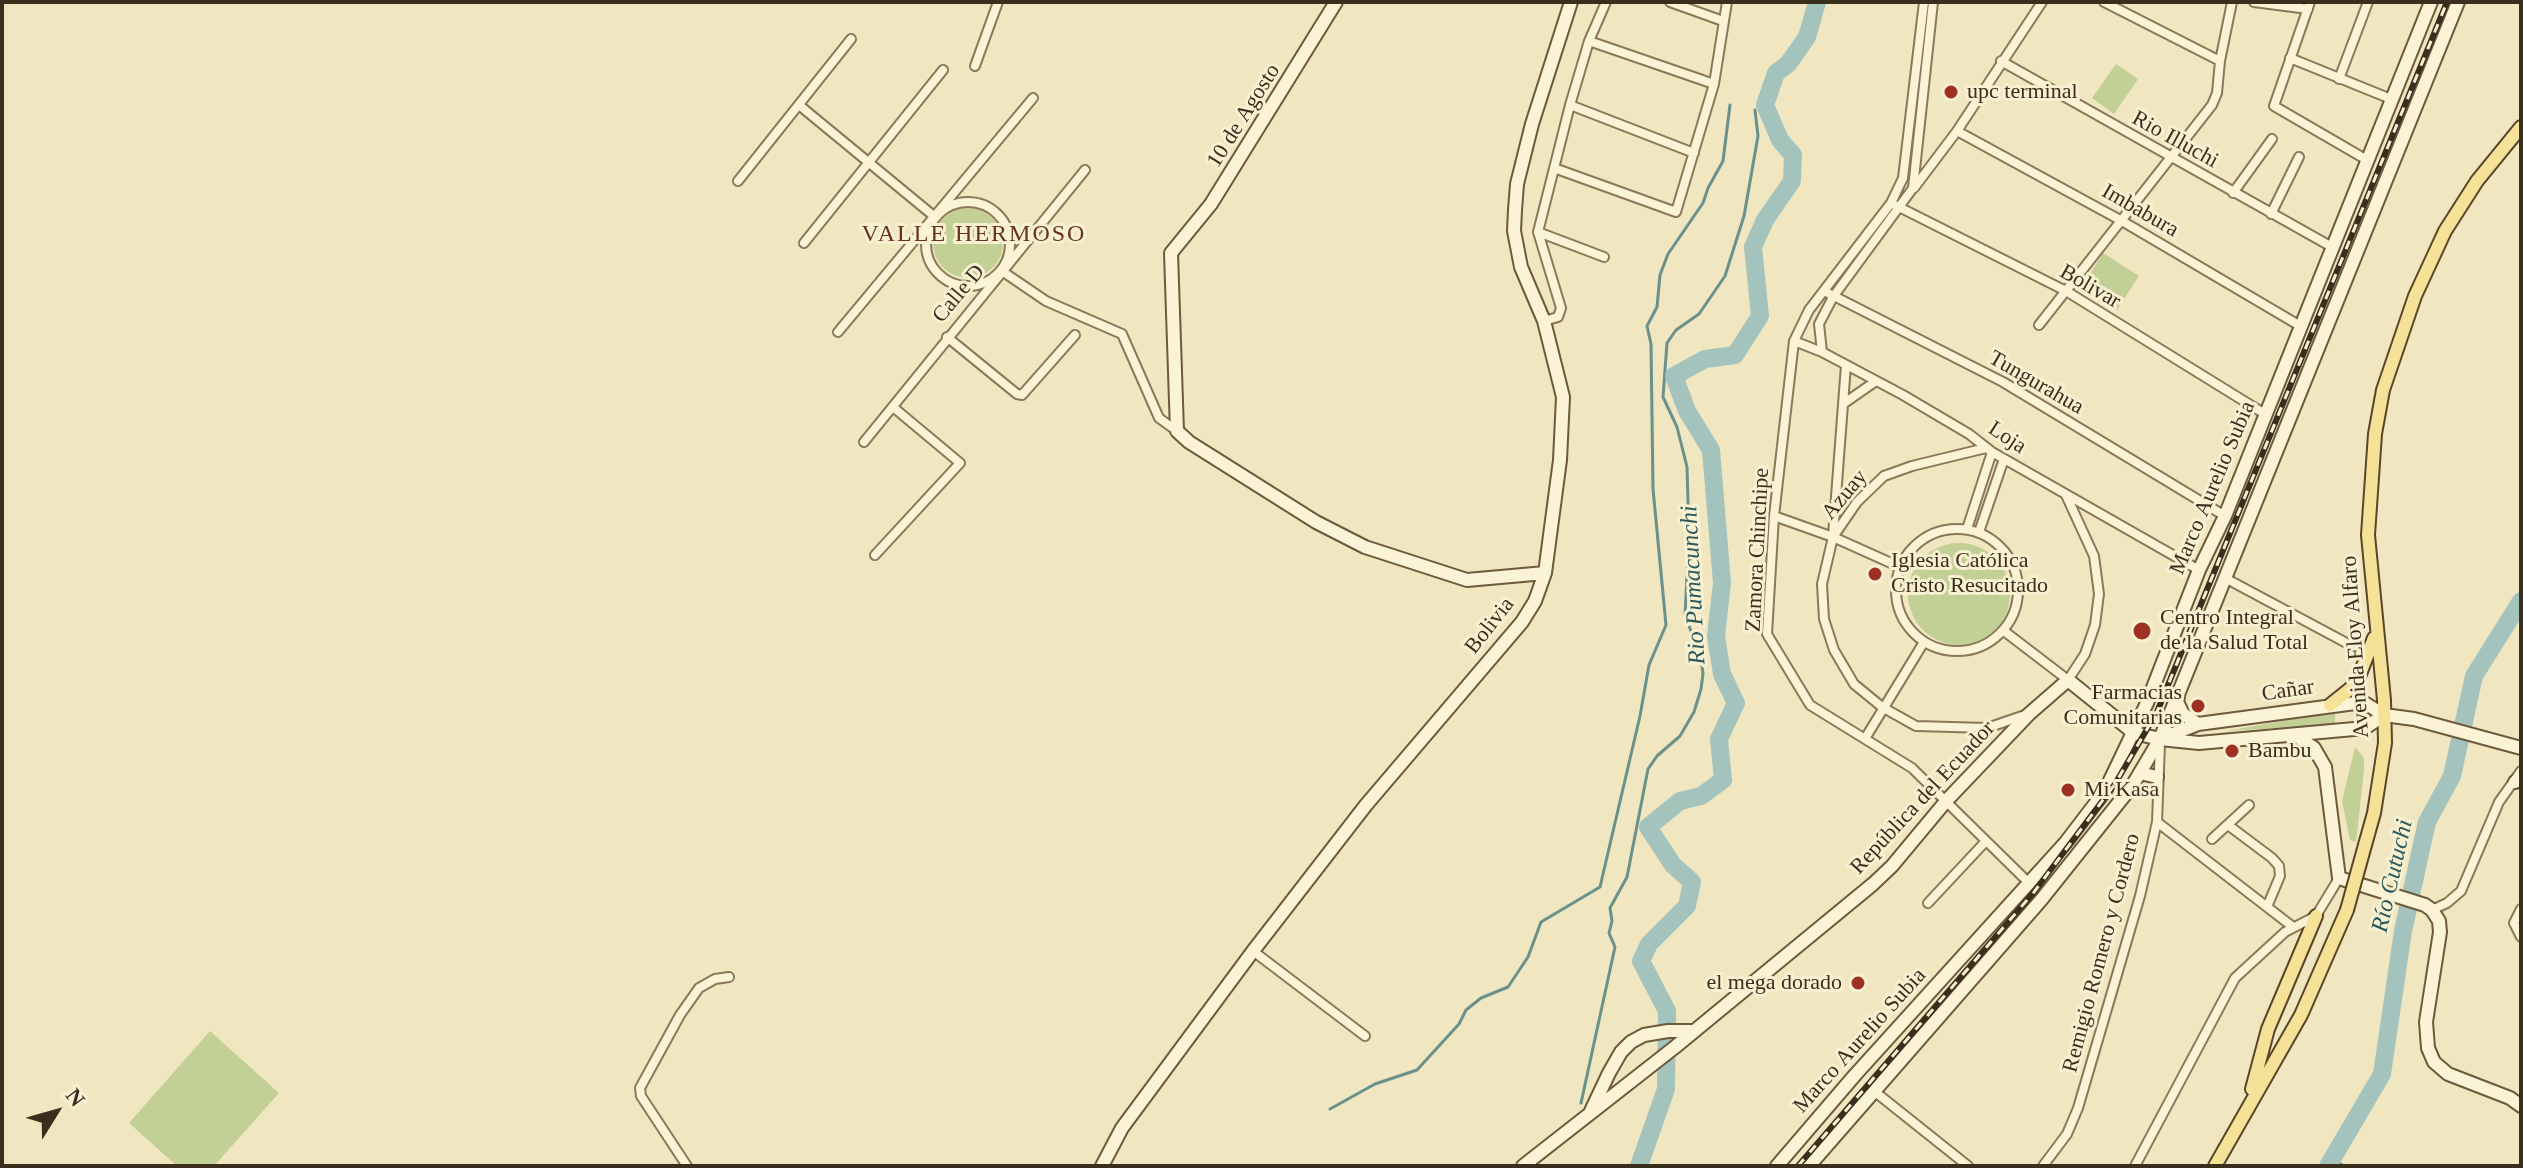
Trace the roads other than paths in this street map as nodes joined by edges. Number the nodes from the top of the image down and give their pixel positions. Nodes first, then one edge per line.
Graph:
1 (998, 2) edge
2 (1336, 2) edge
3 (1571, 2) edge
4 (1606, 2) edge
5 (1670, 2) edge
6 (1727, 2) edge
7 (1924, 2) edge
8 (1933, 2) edge
9 (2042, 2) edge
10 (2104, 2) edge
11 (2232, 2) edge
12 (2254, 2) edge
13 (2368, 2) edge
14 (2431, 2) edge
15 (2458, 2) edge
16 (2309, 5) edge
17 (1723, 21) junction
18 (851, 39) dead end
19 (1589, 41) junction
20 (2290, 58) junction
21 (2001, 61) junction
22 (2220, 61) junction
23 (975, 66) dead end
24 (943, 70) dead end
25 (2339, 79) junction
26 (1714, 84) junction
27 (1033, 98) dead end
28 (2391, 99) junction
29 (799, 105) junction
30 (1570, 105) junction
31 (2521, 127) edge
32 (1957, 131) junction
33 (2272, 139) dead end
34 (1694, 153) junction
35 (2299, 157) dead end
36 (2170, 158) junction
37 (2367, 160) junction
38 (869, 162) junction
39 (1554, 168) junction
40 (1085, 170) dead end
41 (738, 181) dead end
42 (1913, 188) junction
43 (2233, 193) junction
44 (1891, 203) junction
45 (1900, 208) junction
46 (2271, 214) junction
47 (935, 217) junction
48 (2122, 221) junction
49 (1538, 232) junction
50 (804, 243) dead end
51 (2332, 247) junction
52 (1604, 257) dead end
53 (1002, 271) junction
54 (1824, 291) junction
55 (2066, 291) junction
56 (1833, 297) junction
57 (1544, 321) junction
58 (2039, 325) dead end
59 (2302, 327) junction
60 (838, 332) dead end
61 (1075, 335) dead end
62 (947, 337) junction
63 (1794, 341) junction
64 (1822, 352) junction
65 (1846, 365) junction
66 (1876, 381) junction
67 (1843, 404) junction
68 (893, 407) junction
69 (2265, 414) junction
70 (1177, 431) junction
71 (864, 442) dead end
72 (1989, 450) junction
73 (2004, 459) junction
74 (2066, 495) junction
75 (1774, 516) junction
76 (2225, 516) junction
77 (1967, 529) junction
78 (1979, 532) junction
79 (1833, 537) junction
80 (875, 555) dead end
81 (1900, 567) junction
82 (2199, 570) junction
83 (1545, 573) junction
84 (2225, 578) junction
85 (2377, 627) junction
86 (2004, 631) junction
87 (1924, 642) junction
88 (2369, 655) junction
89 (2068, 680) junction
90 (2179, 694) junction
91 (2330, 705) junction
92 (1882, 707) junction
93 (2029, 714) junction
94 (2384, 715) junction
95 (2198, 724) junction
96 (2134, 733) junction
97 (2293, 735) junction
98 (1866, 737) junction
99 (2160, 739) junction
100 (2515, 746) edge
101 (2140, 773) junction
102 (2157, 777) junction
103 (2519, 777) edge
104 (1947, 800) junction
105 (2249, 805) dead end
106 (2157, 822) junction
107 (2228, 825) junction
108 (2212, 839) dead end
109 (1986, 841) junction
110 (2339, 878) junction
111 (2029, 883) junction
112 (1928, 903) dead end
113 (2267, 907) junction
114 (2521, 909) edge
115 (2432, 910) junction
116 (2316, 916) junction
117 (2293, 927) junction
118 (2521, 937) edge
119 (1253, 951) junction
120 (729, 977) dead end
121 (1693, 1031) junction
122 (1365, 1036) dead end
123 (1874, 1091) junction
124 (2520, 1102) edge
125 (2247, 1107) junction
126 (1590, 1113) junction
127 (687, 1166) edge
128 (1102, 1166) edge
129 (1523, 1166) edge
130 (1777, 1166) edge
131 (1809, 1166) edge
132 (1968, 1166) edge
133 (2043, 1166) edge
134 (2135, 1166) edge
135 (2215, 1166) edge

1 - 23 street
2 - 70 street, 10 de Agosto
3 - 57 street, Bolivia
4 - 19 street
5 - 17 street
6 - 17 street
7 - 44 street
8 - 42 street
9 - 21 street
10 - 22 street
11 - 22 street
12 - 16 street
13 - 25 street
14 - 28 street, Marco Aurelio Subia
15 - 84 street, Marco Aurelio Subia
16 - 20 street
17 - 26 street
18 - 29 street
19 - 26 street
19 - 30 street
20 - 25 street
20 - 37 street
21 - 32 street
21 - 36 street, Rio Illuchi
22 - 36 street
24 - 38 street
25 - 28 street
26 - 34 street
27 - 47 street
28 - 37 street, Marco Aurelio Subia
29 - 38 street
29 - 41 street
30 - 34 street
30 - 39 street
31 - 85 main road, Avenida Eloy Alfaro
32 - 42 street
32 - 48 street, Imbabura
33 - 43 street
34 - 39 street
35 - 46 street
36 - 43 street, Rio Illuchi
36 - 48 street
37 - 51 street, Marco Aurelio Subia
38 - 47 street
38 - 50 street
39 - 49 street
40 - 53 street, Calle D
42 - 45 street
43 - 46 street, Rio Illuchi
44 - 45 street, Bolivar
44 - 54 street
45 - 55 street, Bolivar
45 - 56 street
46 - 51 street, Rio Illuchi
47 - 53 street
47 - 53 street
47 - 60 street
48 - 55 street
48 - 59 street, Imbabura
49 - 52 street
49 - 57 street
51 - 59 street, Marco Aurelio Subia
53 - 62 street, Calle D
53 - 70 street
54 - 56 street, Tungurahua
54 - 63 street
55 - 58 street
55 - 69 street, Bolivar
56 - 64 street
56 - 76 street, Tungurahua
57 - 83 street, Bolivia
59 - 69 street, Marco Aurelio Subia
61 - 62 street
62 - 68 street, Calle D
63 - 64 street, Loja
63 - 75 street, Zamora Chinchipe
64 - 65 street, Loja
65 - 66 street, Loja
65 - 67 street
66 - 67 street
66 - 72 street, Loja
67 - 79 street
68 - 71 street, Calle D
68 - 80 street
69 - 76 street, Marco Aurelio Subia
70 - 83 street
72 - 73 street, Loja
72 - 77 street
72 - 79 street, Azuay
73 - 74 street, Loja
73 - 78 street
74 - 82 street, Loja
74 - 89 street
75 - 79 street
75 - 98 street, Zamora Chinchipe
76 - 82 street, Marco Aurelio Subia
77 - 78 street
77 - 81 street
78 - 86 street
79 - 81 street
79 - 92 street, Azuay
81 - 87 street
82 - 96 street, Marco Aurelio Subia
83 - 119 street, Bolivia
84 - 88 street
84 - 90 street, Marco Aurelio Subia
85 - 88 main road
85 - 94 main road, Avenida Eloy Alfaro
86 - 87 street
86 - 89 street, Cañar
87 - 92 street
88 - 91 main road
89 - 93 street, República del Ecuador
89 - 96 street, Cañar
90 - 95 street
90 - 99 street, Marco Aurelio Subia
91 - 94 street, Cañar
91 - 95 street, Cañar
92 - 93 street, Azuay
92 - 98 street
93 - 104 street, República del Ecuador
94 - 97 street, Cañar
94 - 100 street
94 - 125 main road, Avenida Eloy Alfaro, bridge
95 - 99 street, Cañar
96 - 99 street, Cañar
96 - 111 street, Marco Aurelio Subia
97 - 99 street, Cañar
97 - 110 street
98 - 104 street, Zamora Chinchipe
99 - 101 street, Marco Aurelio Subia
99 - 102 street, Remigio Romero y Cordero
101 - 102 street
101 - 123 street, Marco Aurelio Subia
102 - 106 street, Remigio Romero y Cordero
103 - 115 street
104 - 109 street, Zamora Chinchipe
104 - 121 street, República del Ecuador
105 - 107 street
106 - 113 street
106 - 133 street, Remigio Romero y Cordero
107 - 108 street
107 - 113 street
109 - 111 street, Zamora Chinchipe
109 - 112 street
110 - 115 street
110 - 116 street
111 - 130 street, Marco Aurelio Subia
113 - 117 street
114 - 118 street
115 - 124 street
116 - 117 street
116 - 125 main road
117 - 134 street
119 - 122 street
119 - 128 street, Bolivia
120 - 127 street
121 - 126 street, República del Ecuador
121 - 126 street, República del Ecuador
123 - 131 street, Marco Aurelio Subia
123 - 132 street
125 - 135 main road, Avenida Eloy Alfaro
126 - 129 street, República del Ecuador

